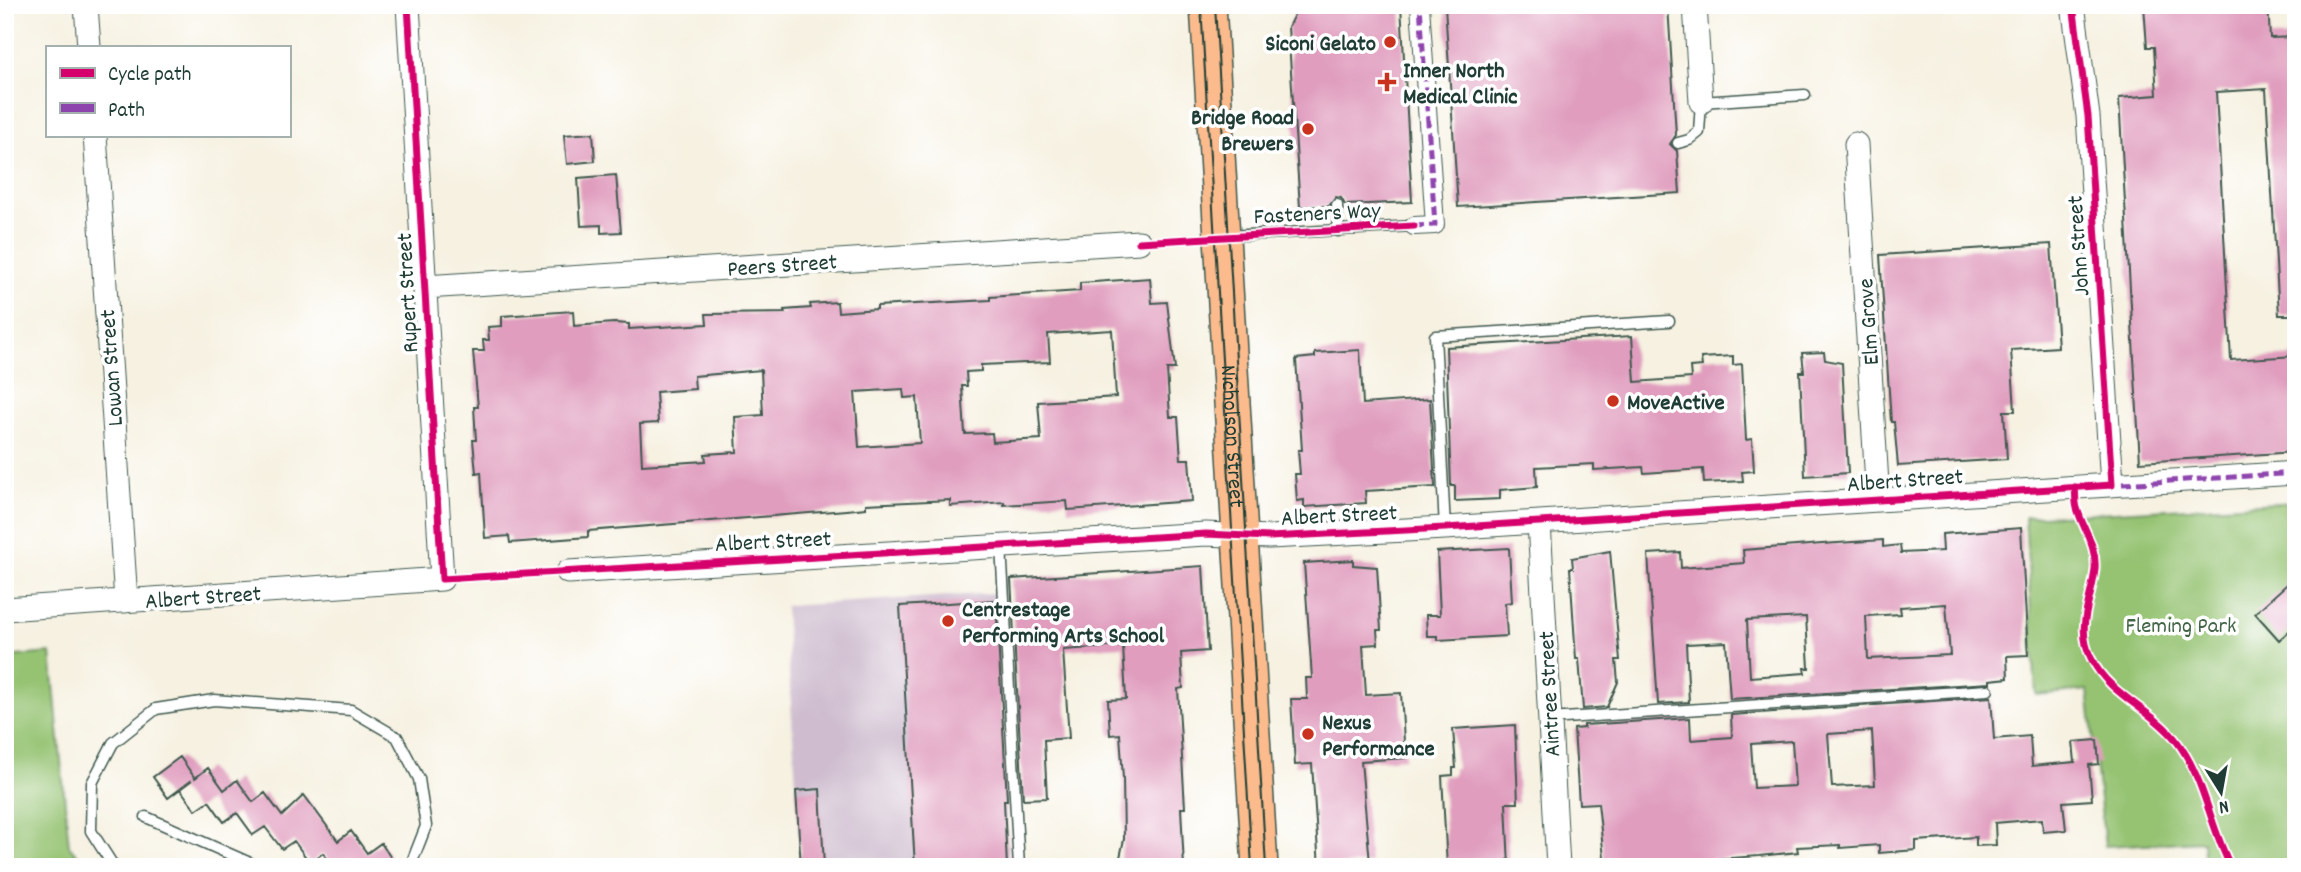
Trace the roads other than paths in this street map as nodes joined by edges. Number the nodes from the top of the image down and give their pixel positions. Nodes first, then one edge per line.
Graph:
1 (86, 5) edge
2 (408, 5) edge
3 (1208, 5) edge
4 (1420, 5) edge
5 (1695, 5) edge
6 (2073, 5) edge
7 (89, 46) edge
8 (1805, 95) dead end
9 (1700, 102) junction
10 (95, 136) edge
11 (1678, 144) dead end
12 (1856, 144) dead end
13 (1337, 205) dead end
14 (1414, 226) joint
15 (1338, 230) junction
16 (1221, 236) junction
17 (1139, 242) dead end
18 (425, 287) junction
19 (1669, 321) dead end
20 (2296, 473) edge
21 (2112, 485) junction
22 (1878, 500) junction
23 (1539, 522) junction
24 (1445, 528) junction
25 (1240, 535) junction
26 (1001, 546) junction
27 (568, 572) dead end
28 (442, 579) joint
29 (126, 601) junction
30 (5, 609) edge
31 (1987, 690) dead end
32 (1549, 719) junction
33 (146, 817) dead end
34 (114, 867) edge
35 (259, 867) edge
36 (410, 867) edge
37 (1019, 867) edge
38 (1260, 867) edge
39 (1558, 867) edge

1 - 7 street
2 - 18 street, Rupert Street
3 - 16 main road, Nicholson Street
4 - 14 street
5 - 9 street
6 - 21 street, John Street
8 - 9 lane
9 - 11 lane
10 - 29 street, Lowan Street
12 - 22 street, Elm Grove
13 - 15 lane
14 - 15 lane, Fasteners Way
15 - 16 lane, Fasteners Way
16 - 25 main road, Nicholson Street
17 - 18 street, Peers Street
18 - 28 street, Rupert Street
19 - 24 lane
20 - 21 street, Albert Street
21 - 22 street, Albert Street
22 - 23 street, Albert Street
23 - 24 street, Albert Street
23 - 32 street, Aintree Street
24 - 25 street, Albert Street
25 - 26 street, Albert Street
25 - 38 main road, Nicholson Street
26 - 27 street, Albert Street
26 - 37 lane
28 - 29 street, Albert Street
29 - 30 street, Albert Street
31 - 32 lane
32 - 39 street, Aintree Street
33 - 35 lane
34 - 36 lane

